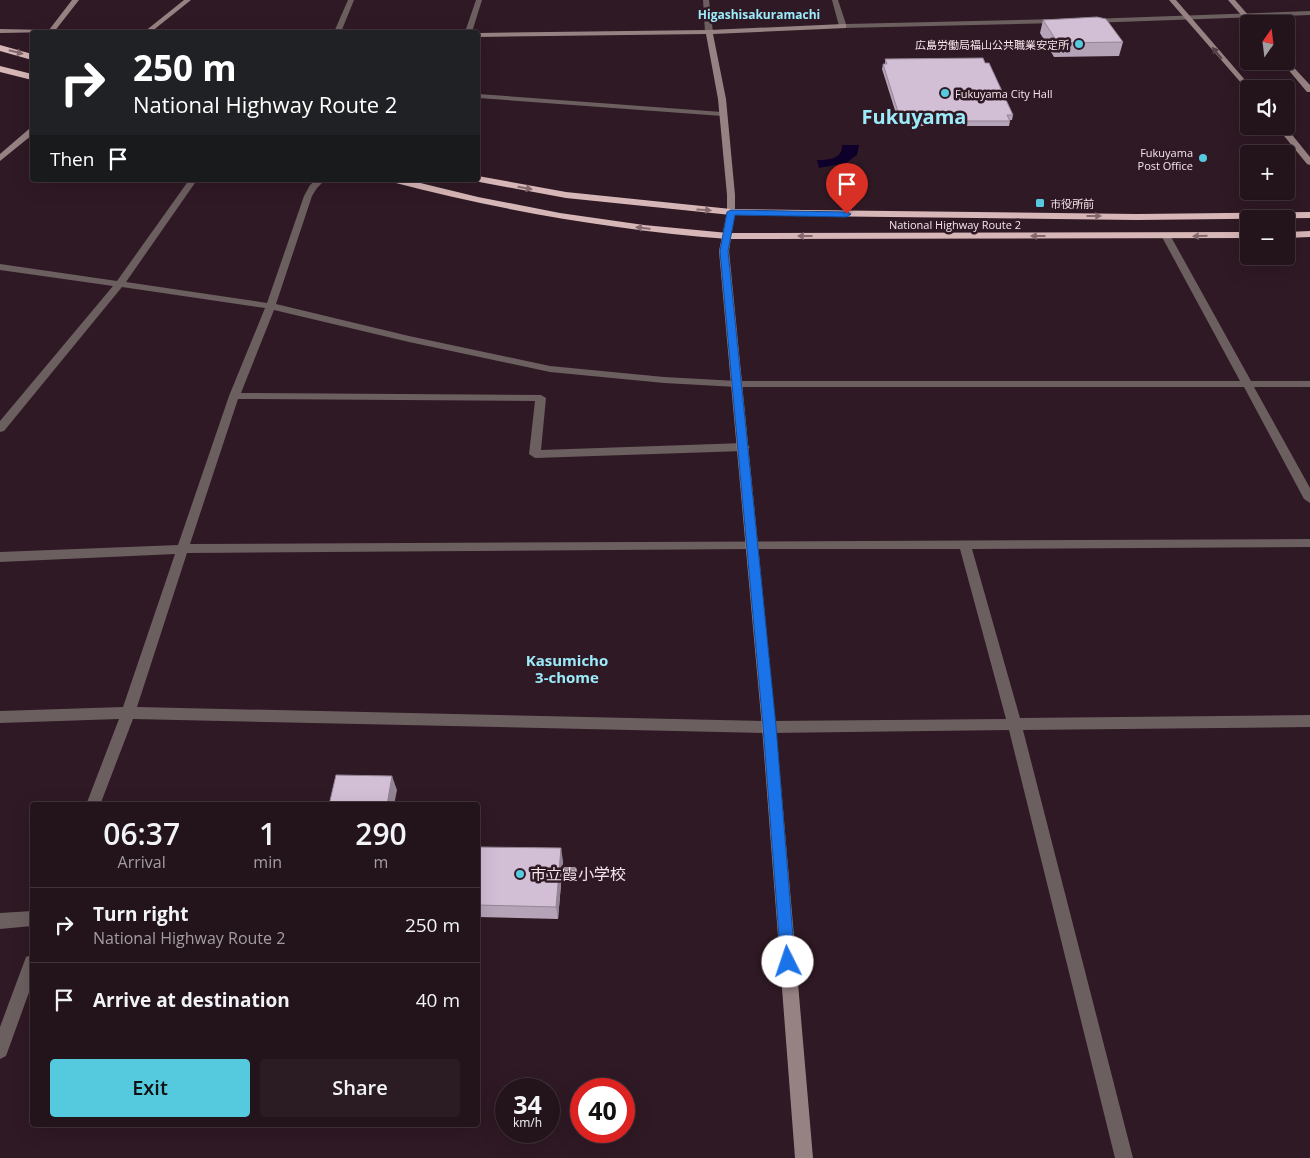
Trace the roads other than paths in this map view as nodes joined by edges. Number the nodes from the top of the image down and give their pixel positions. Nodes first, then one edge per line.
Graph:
1 (76, 0) edge
2 (188, 0) edge
3 (351, 0) edge
4 (479, 0) edge
5 (706, 0) edge
6 (835, 0) edge
7 (1172, 0) edge
8 (1231, 0) edge
9 (1310, 14) edge
10 (1240, 15) edge
11 (1245, 15) joint
12 (1188, 18) junction
13 (1071, 21) edge
14 (1081, 21) edge
15 (843, 26) junction
16 (52, 30) edge
17 (150, 30) edge
18 (337, 30) edge
19 (469, 30) edge
20 (0, 31) edge
21 (30, 32) edge
22 (709, 32) junction
23 (480, 35) edge
24 (0, 48) edge
25 (30, 56) edge
26 (1293, 70) edge
27 (2, 71) edge
28 (30, 77) edge
29 (1241, 80) edge
30 (1310, 90) edge
31 (480, 96) edge
32 (722, 114) junction
33 (30, 133) edge
34 (1288, 135) edge
35 (0, 158) edge
36 (1310, 162) edge
37 (480, 179) edge
38 (192, 182) edge
39 (319, 182) edge
40 (404, 182) edge
41 (731, 212) junction
42 (1310, 215) edge
43 (1310, 234) edge
44 (1240, 235) edge
45 (1295, 235) edge
46 (728, 236) junction
47 (1167, 237) junction
48 (0, 267) edge
49 (119, 285) junction
50 (271, 306) junction
51 (737, 384) junction
52 (1249, 384) junction
53 (1310, 384) edge
54 (234, 396) junction
55 (0, 428) edge
56 (744, 447) junction
57 (1310, 499) edge
58 (1310, 544) edge
59 (751, 545) junction
60 (965, 545) junction
61 (183, 549) junction
62 (0, 557) edge
63 (128, 713) junction
64 (0, 717) edge
65 (1310, 721) edge
66 (1015, 725) junction
67 (769, 726) junction
68 (94, 802) edge
69 (30, 919) edge
70 (0, 921) edge
71 (30, 968) edge
72 (0, 1050) edge
73 (804, 1158) edge
74 (1124, 1158) edge

1 - 16 street
2 - 17 street
3 - 18 street
4 - 19 street
5 - 22 street
6 - 15 street
7 - 12 street
8 - 11 street
9 - 11 street
10 - 12 street
12 - 14 street
29 -> 12 street
13 - 15 street
15 - 22 street
20 - 21 street
22 - 23 street
22 - 32 street
24 -> 25 highway
26 - 30 street
27 - 28 highway
31 - 32 street
32 - 41 street
33 - 35 street
34 - 36 street
37 -> 41 highway, National Highway Route 2
38 - 49 street
39 - 50 street
46 -> 40 highway, National Highway Route 2
41 -> 42 highway, National Highway Route 2
41 - 46 street
43 - 45 highway
44 -> 47 highway, National Highway Route 2
47 -> 46 highway, National Highway Route 2
46 - 51 street
47 - 52 street
48 - 49 street
49 - 50 street
49 - 55 street
50 - 51 street
50 - 54 street
51 - 52 street
51 - 56 street
52 - 53 street
52 - 57 street
54 - 56 street
54 - 61 street
56 - 59 street
58 - 60 street
59 - 60 street
59 - 61 street
59 - 67 street
60 - 66 street
61 - 62 street
61 - 63 street
63 - 64 street
63 - 67 street
63 - 68 street
65 - 66 street
66 - 67 street
66 - 74 street
67 - 73 street
69 - 70 street
71 - 72 street

